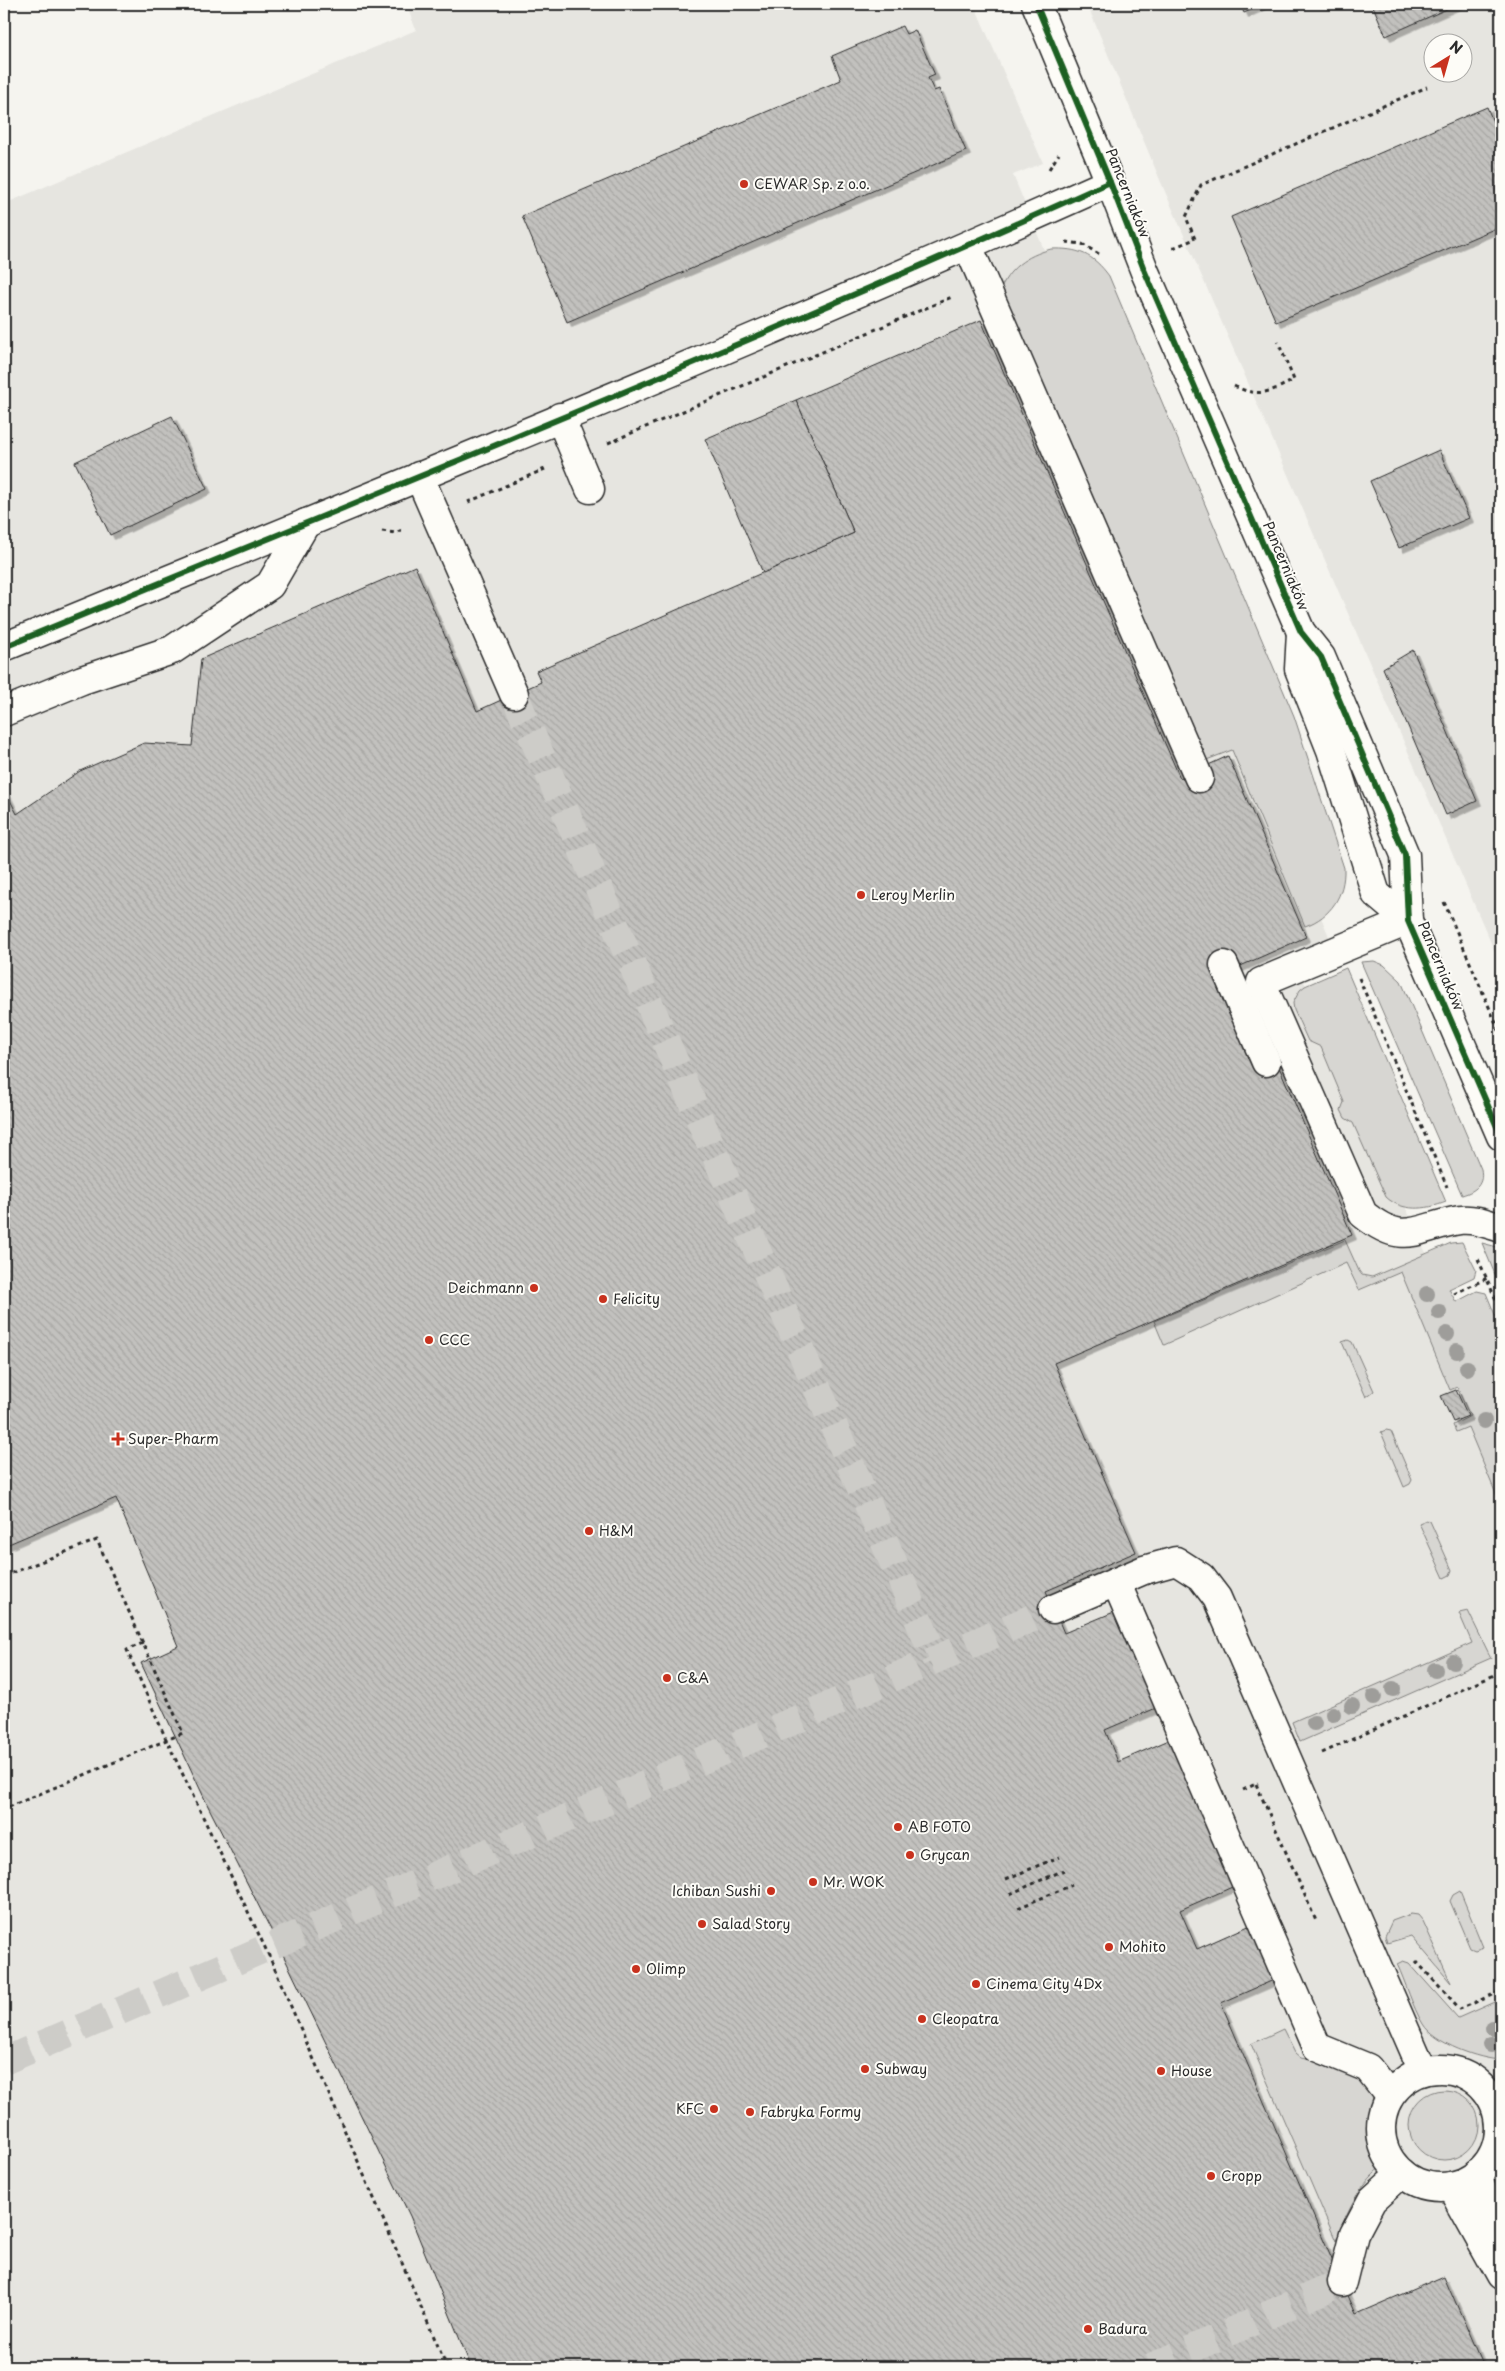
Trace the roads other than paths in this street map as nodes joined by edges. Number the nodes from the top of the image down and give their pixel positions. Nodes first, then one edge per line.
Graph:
1 (1036, 4) edge
2 (1110, 182) junction
3 (968, 246) junction
4 (560, 417) junction
5 (419, 476) junction
6 (590, 489) dead end
7 (306, 523) junction
8 (1301, 632) junction
9 (4, 647) edge
10 (514, 694) tunnel mouth
11 (4, 712) edge
12 (1199, 778) dead end
13 (1408, 921) junction
14 (1224, 964) dead end
15 (1266, 1062) dead end
16 (1501, 1136) edge
17 (1501, 1228) edge
18 (1116, 1582) junction
19 (1054, 1609) tunnel mouth
20 (1423, 2071) junction
21 (1493, 2086) edge
22 (1390, 2096) junction
23 (1500, 2120) edge
24 (1402, 2173) junction
25 (1477, 2173) junction
26 (1451, 2186) junction
27 (1501, 2248) edge
28 (1501, 2276) edge
29 (1342, 2282) dead end

1 - 2 street, Pancerniaków
2 - 3 street
2 - 8 street, Pancerniaków
3 - 4 street
3 - 12 street
4 - 5 street
4 - 6 street
5 - 7 street
5 - 10 street
7 - 9 street
7 - 11 street
8 - 13 street, Pancerniaków
8 - 13 street, Pancerniaków
13 - 16 street, Pancerniaków
13 - 17 street
14 - 15 street
18 - 19 street
18 - 20 street
18 - 22 street
20 - 21 street
20 - 22 street
21 - 23 street
22 - 24 street
23 - 25 street
24 - 26 street
24 - 29 street
25 - 26 street
25 - 27 street
26 - 28 street

